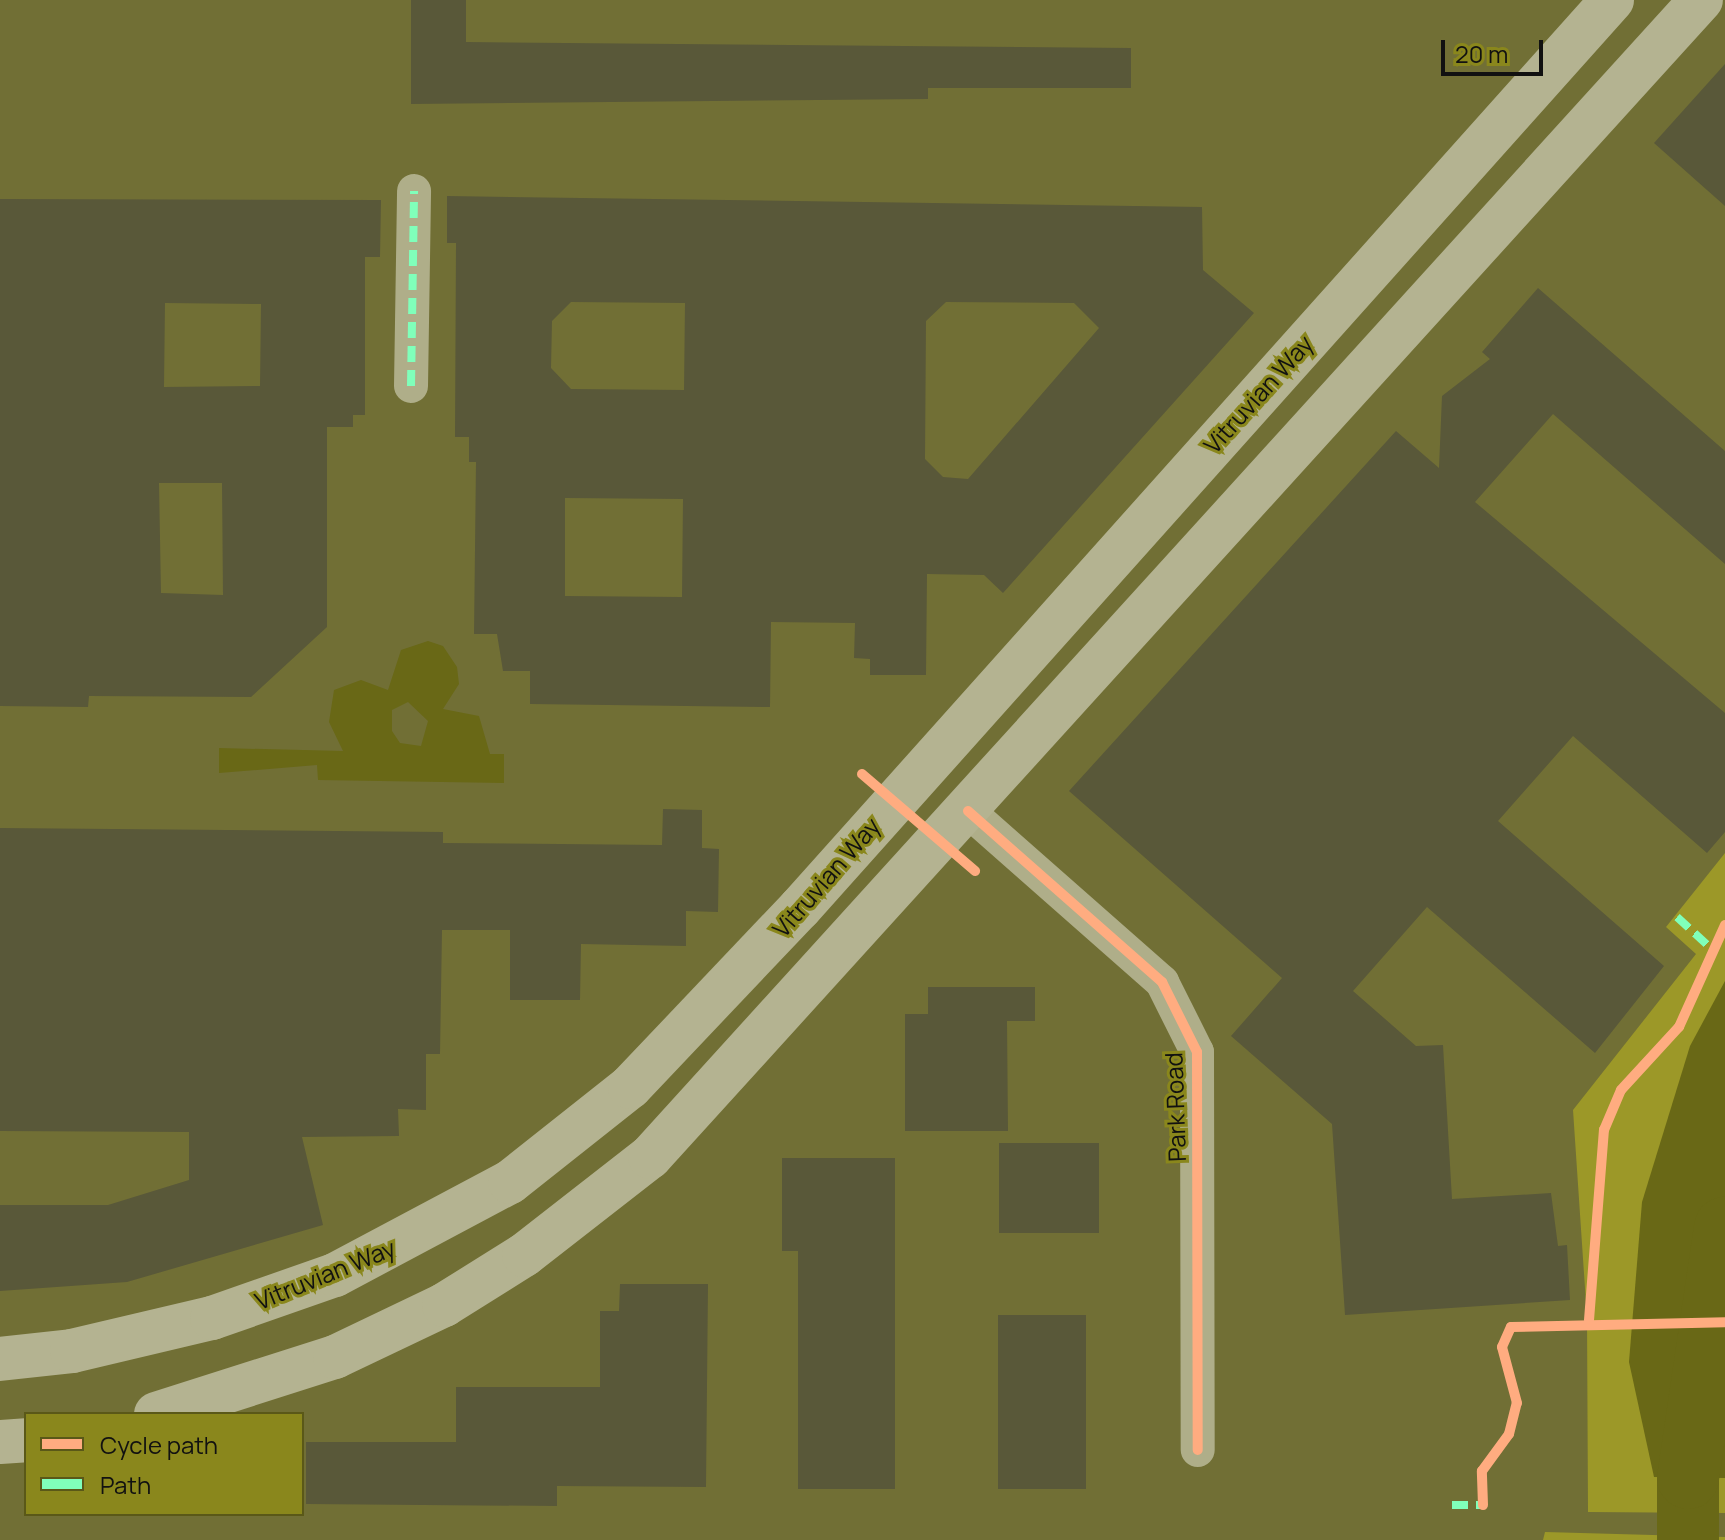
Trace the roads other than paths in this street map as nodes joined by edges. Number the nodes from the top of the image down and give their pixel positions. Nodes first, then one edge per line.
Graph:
1 (1612, 0) edge
2 (1701, 0) edge
3 (414, 191) dead end
4 (411, 386) dead end
5 (921, 767) junction
6 (968, 811) junction
7 (510, 1182) junction
8 (542, 1242) junction
9 (0, 1359) edge
10 (162, 1412) edge
11 (24, 1440) edge
12 (0, 1442) edge
13 (1198, 1450) dead end

1 - 5 main road, Vitruvian Way
2 - 6 main road
3 - 4 street
5 - 6 main road
5 - 7 main road, Vitruvian Way
6 - 8 main road
6 - 13 street, Park Road
7 - 8 main road
7 - 9 main road, Vitruvian Way
8 - 10 main road
11 - 12 main road

